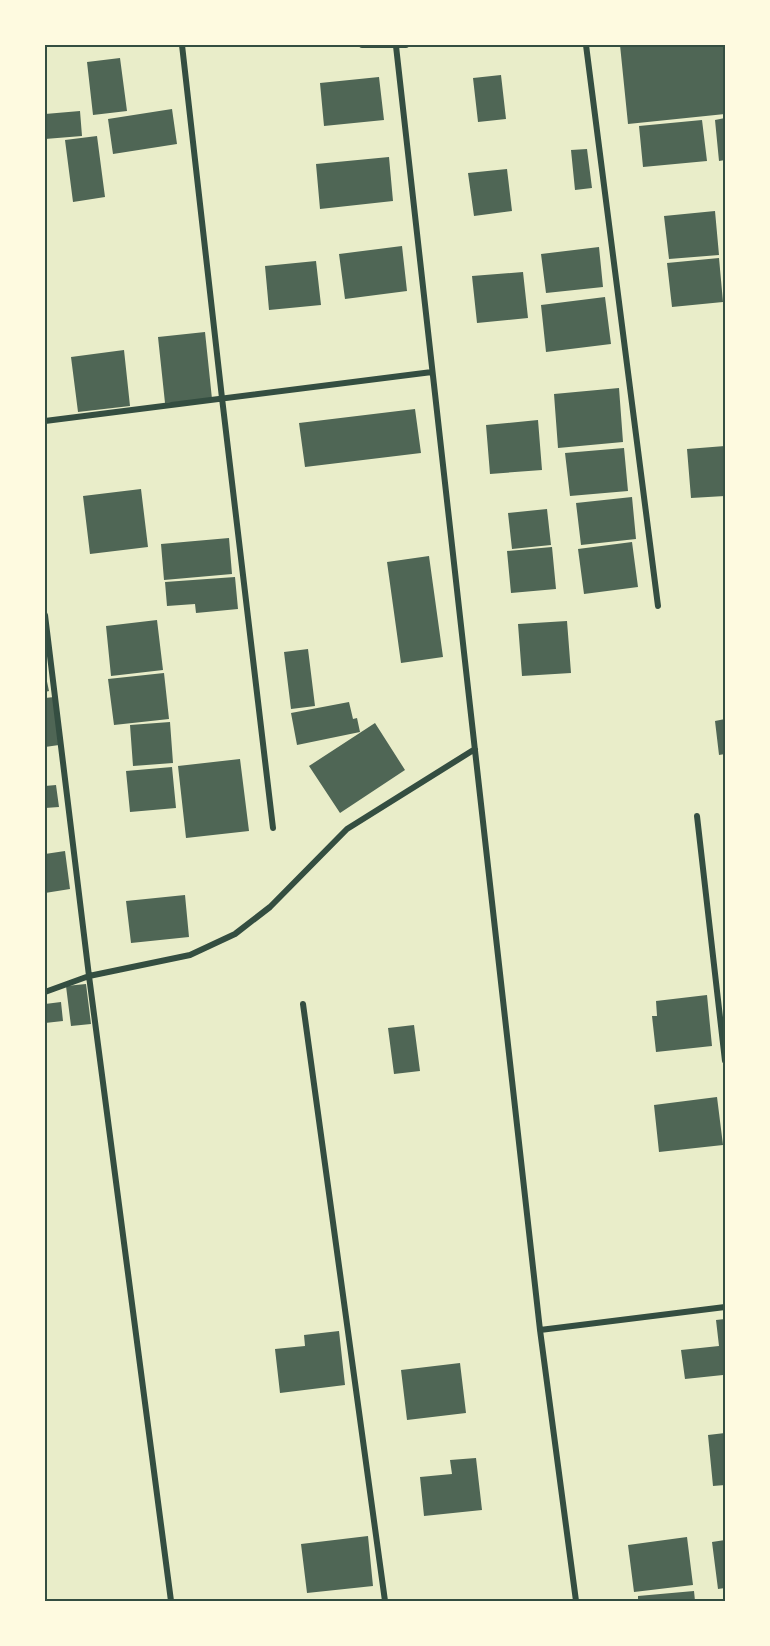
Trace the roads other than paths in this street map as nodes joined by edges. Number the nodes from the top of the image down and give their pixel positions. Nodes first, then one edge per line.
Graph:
1 (182, 45) edge
2 (363, 45) edge
3 (406, 45) edge
4 (586, 45) edge
5 (396, 46) edge
6 (432, 372) junction
7 (222, 398) junction
8 (45, 421) edge
9 (658, 606) dead end
10 (45, 615) edge
11 (475, 749) junction
12 (697, 816) dead end
13 (273, 828) dead end
14 (89, 976) junction
15 (45, 992) edge
16 (303, 1004) dead end
17 (725, 1061) edge
18 (725, 1307) edge
19 (540, 1330) junction
20 (171, 1601) edge
21 (385, 1601) edge
22 (576, 1601) edge

1 - 7 street
2 - 5 street
3 - 5 street
4 - 9 street
5 - 6 street
6 - 7 street
6 - 11 street
7 - 8 street
7 - 13 street
10 - 14 street
11 - 14 street
11 - 19 street
12 - 17 street
14 - 15 street
14 - 20 street
16 - 21 street
18 - 19 street
19 - 22 street

